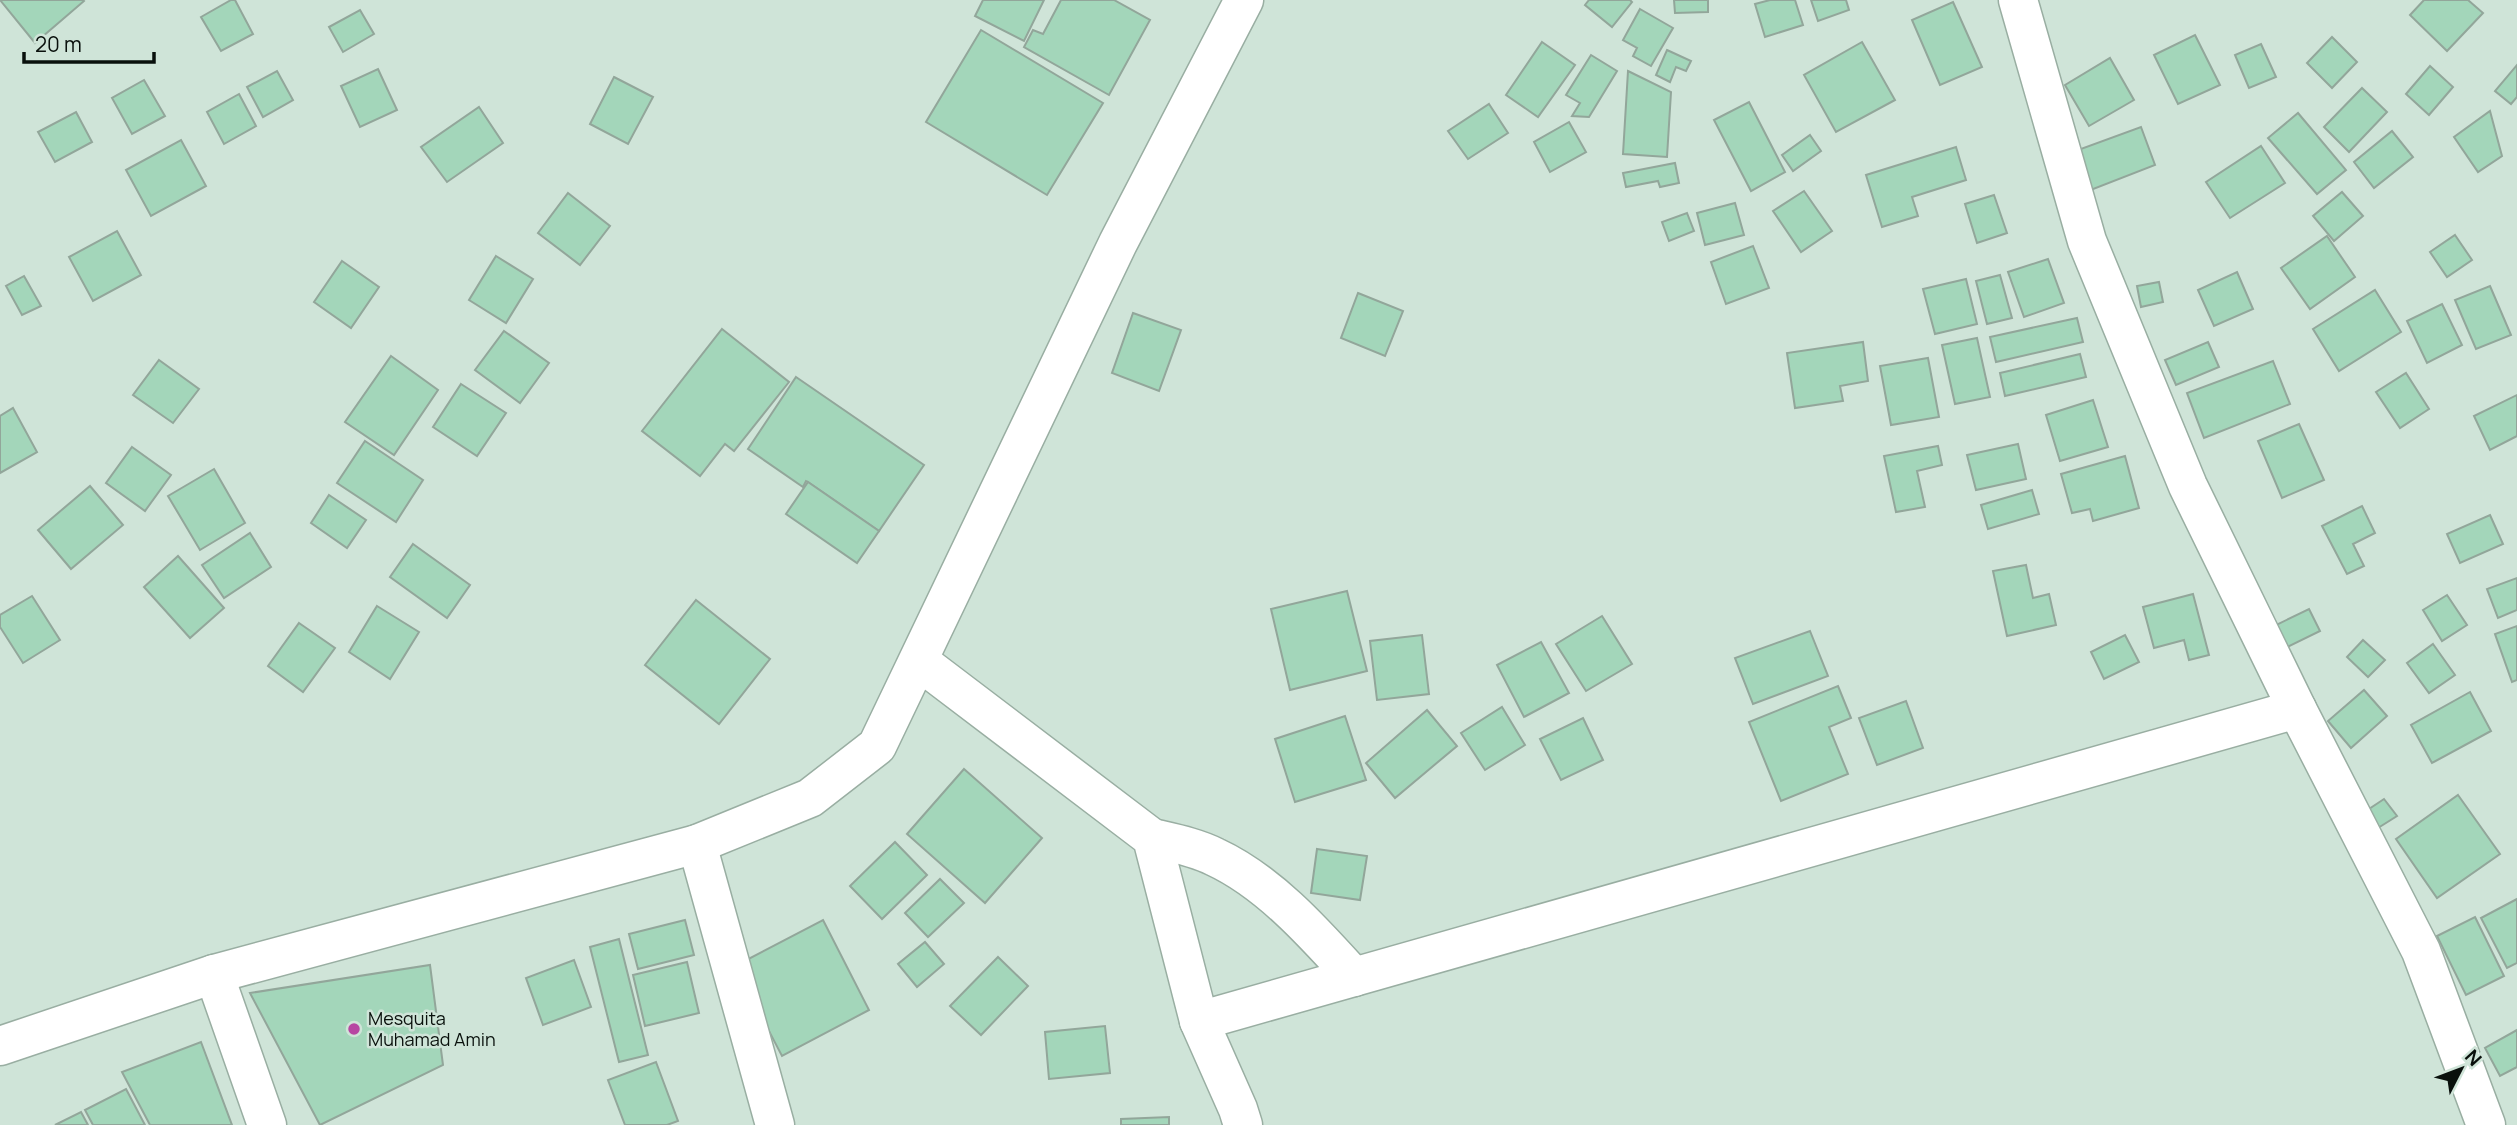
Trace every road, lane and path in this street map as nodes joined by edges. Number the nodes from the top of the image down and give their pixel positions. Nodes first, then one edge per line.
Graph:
1 (1244, 0) edge
2 (2018, 0) edge
3 (919, 661) junction
4 (2297, 709) junction
5 (1152, 838) junction
6 (697, 844) junction
7 (214, 974) junction
8 (1354, 977) junction
9 (1199, 1021) junction
10 (0, 1046) edge
11 (267, 1125) edge
12 (775, 1125) edge
13 (1242, 1125) edge
14 (2486, 1125) edge

1 - 3 street
2 - 4 street
3 - 5 street
3 - 6 street
4 - 8 street
4 - 14 street
5 - 8 street
5 - 9 street
6 - 7 street
6 - 12 street
7 - 10 street
7 - 11 street
8 - 9 street
9 - 13 street

